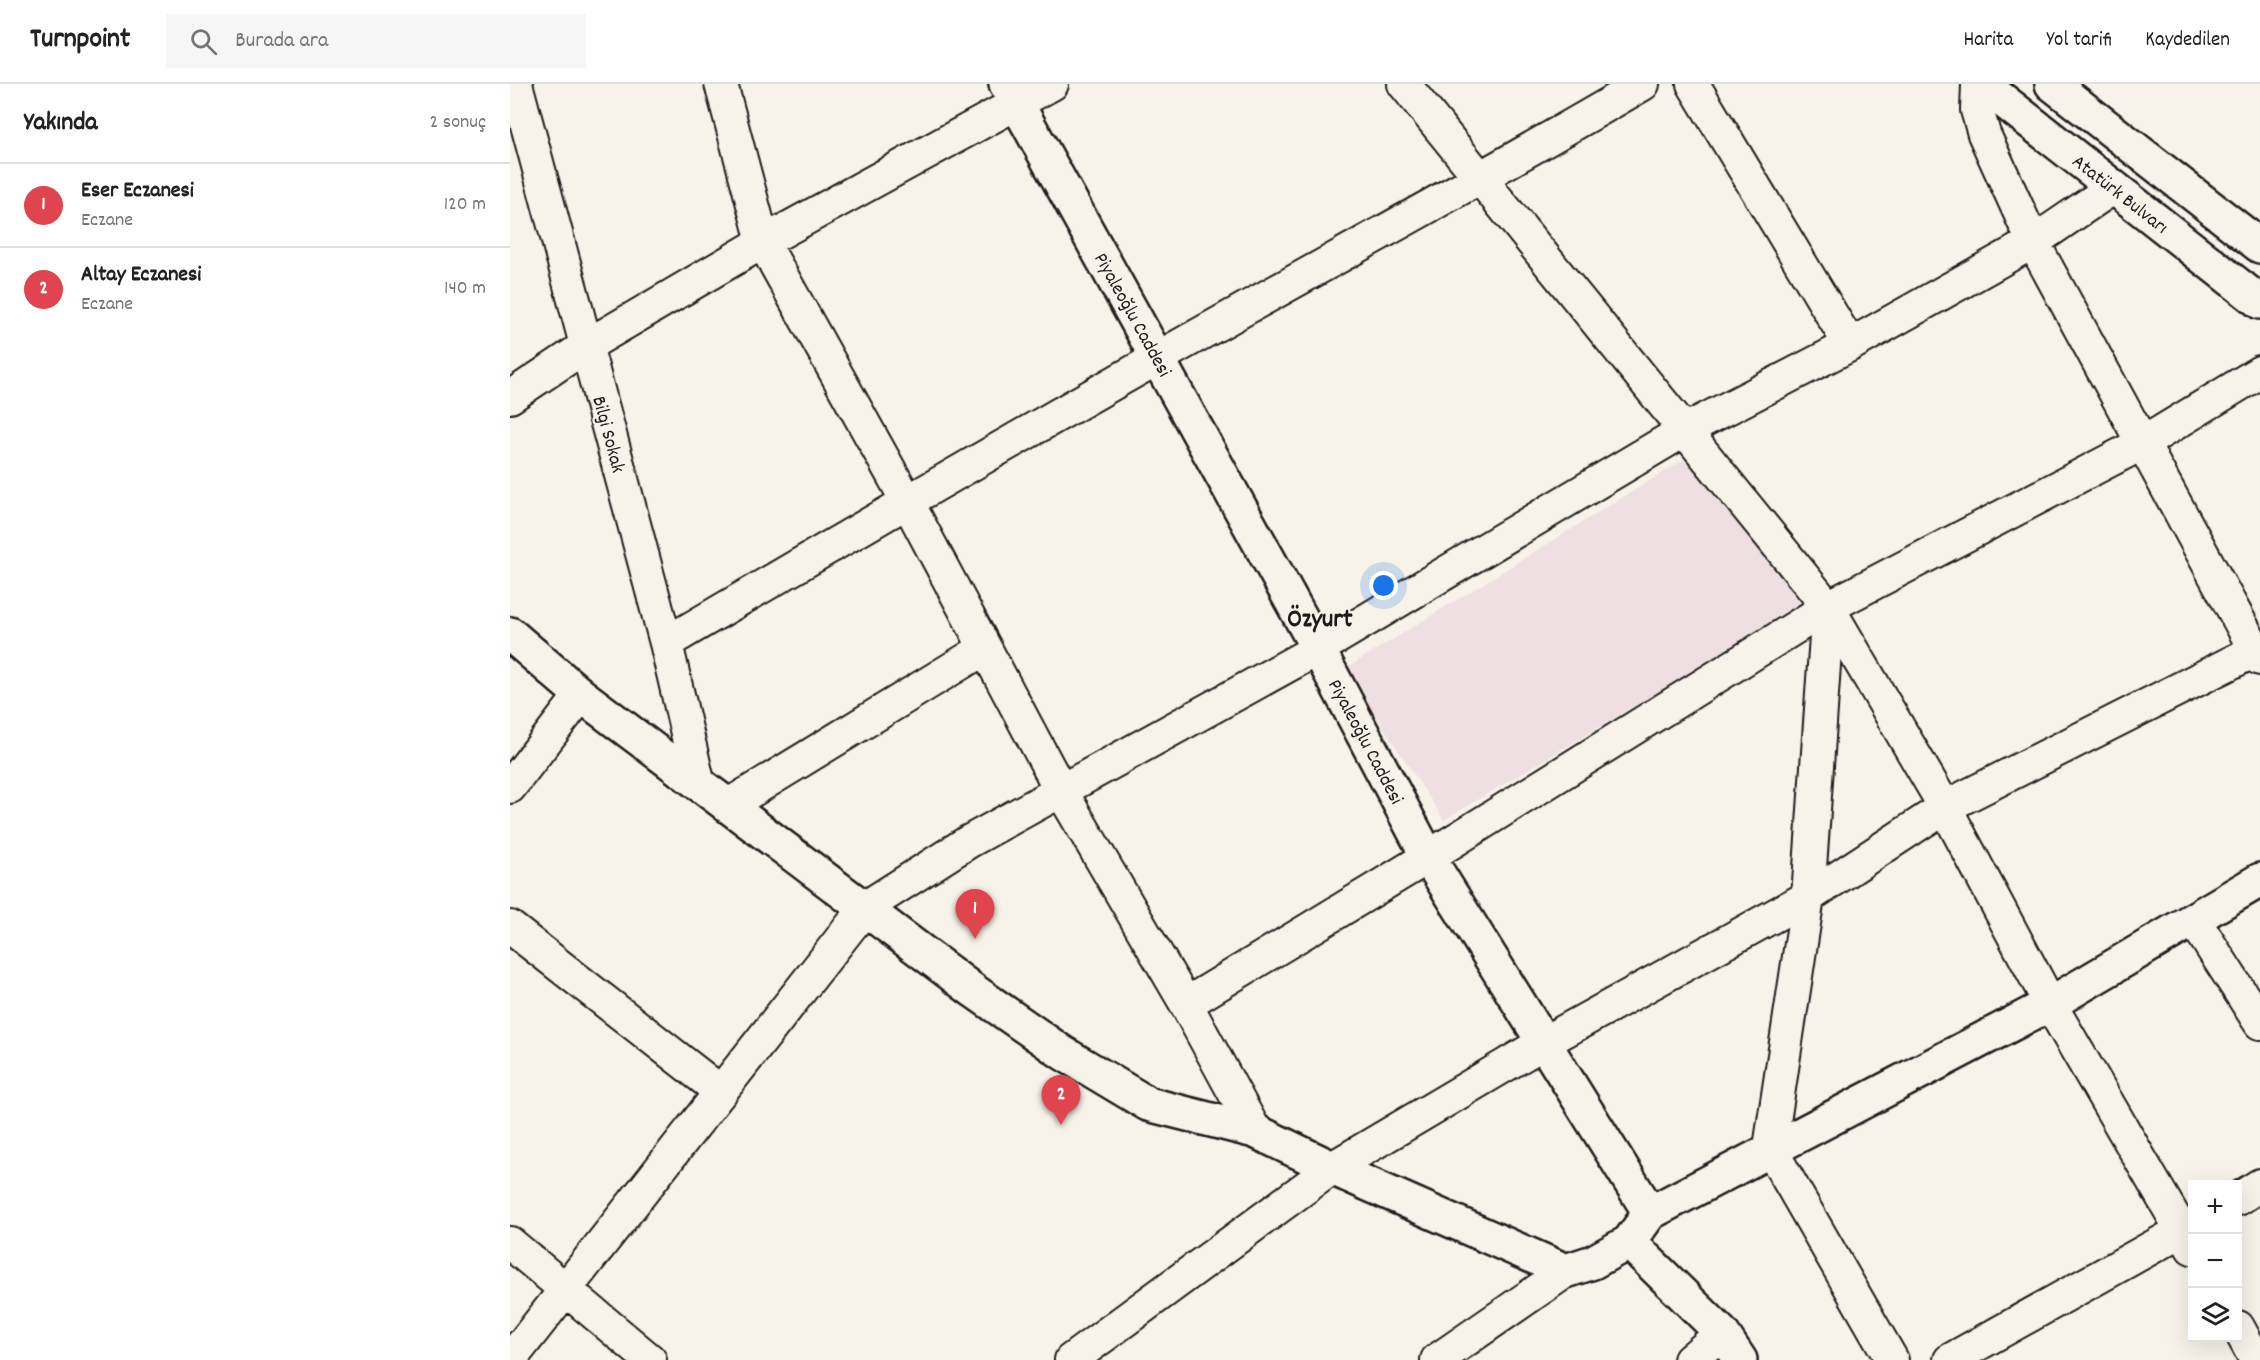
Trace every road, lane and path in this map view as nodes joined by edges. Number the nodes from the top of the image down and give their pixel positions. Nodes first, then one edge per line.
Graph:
1 (516, 84) edge
2 (721, 84) edge
3 (1052, 84) edge
4 (1404, 84) edge
5 (1643, 84) edge
6 (1693, 84) edge
7 (1980, 84) edge
8 (2052, 84) edge
9 (1012, 94) edge
10 (2141, 153) junction
11 (1480, 180) junction
12 (2114, 187) junction
13 (763, 242) junction
14 (2033, 242) junction
15 (2260, 246) edge
16 (2260, 302) edge
17 (1850, 345) junction
18 (586, 346) junction
19 (1158, 358) junction
20 (2260, 372) edge
21 (510, 397) edge
22 (1685, 430) junction
23 (2143, 443) junction
24 (907, 501) junction
25 (1828, 608) junction
26 (510, 634) edge
27 (666, 643) junction
28 (984, 649) junction
29 (1318, 649) junction
30 (2259, 653) edge
31 (581, 695) junction
32 (699, 785) junction
33 (510, 787) edge
34 (1060, 789) junction
35 (727, 806) junction
36 (1945, 807) junction
37 (1428, 857) junction
38 (2260, 880) edge
39 (1808, 897) junction
40 (866, 907) junction
41 (2194, 920) junction
42 (510, 927) edge
43 (1186, 1004) junction
44 (2049, 1004) junction
45 (2260, 1023) edge
46 (1543, 1043) junction
47 (721, 1092) junction
48 (1255, 1131) junction
49 (1770, 1148) junction
50 (1332, 1168) junction
51 (2260, 1185) edge
52 (2242, 1196) edge
53 (1650, 1213) junction
54 (2188, 1234) edge
55 (2188, 1236) edge
56 (1629, 1242) junction
57 (510, 1243) edge
58 (1566, 1271) junction
59 (566, 1289) junction
60 (1722, 1333) junction
61 (2242, 1335) edge
62 (510, 1360) edge
63 (650, 1360) edge
64 (1071, 1360) edge
65 (1437, 1360) edge
66 (1690, 1360) edge
67 (1740, 1360) edge
68 (1892, 1360) edge
69 (1950, 1360) edge
70 (2256, 1360) edge

1 - 18 street, Bilgi Sokak
2 - 13 street
3 - 9 street
4 - 11 street
5 - 11 street
6 - 17 street
7 - 12 street, Atatürk Bulvarı
7 - 14 street
8 - 10 street
9 - 13 street
9 - 19 street, Piyaleoğlu Caddesi
10 - 12 street
10 - 15 street
11 - 19 street
11 - 22 street
12 - 14 street
12 - 16 street, Atatürk Bulvarı
13 - 18 street
13 - 24 street
14 - 17 street
14 - 23 street
17 - 22 street
18 - 21 street
18 - 27 street, Bilgi Sokak
19 - 24 street
19 - 29 street, Piyaleoğlu Caddesi
20 - 23 street
22 - 25 street
22 - 29 street
23 - 25 street
23 - 30 street
24 - 27 street
24 - 28 street
25 - 36 street
25 - 37 street
25 - 39 street
26 - 31 street
27 - 32 street, Bilgi Sokak
28 - 34 street
28 - 35 street
29 - 34 street
29 - 37 street, Piyaleoğlu Caddesi
30 - 36 street
31 - 32 street
31 - 33 street
32 - 35 street
34 - 40 street
34 - 43 street
35 - 40 street
36 - 39 street
36 - 44 street
37 - 43 street
37 - 46 street, Piyaleoğlu Caddesi
38 - 41 street
39 - 46 street
39 - 49 street
40 - 47 street
40 - 48 street
41 - 44 street
41 - 45 street
42 - 47 street
43 - 48 street
44 - 49 street
44 - 54 street
46 - 50 street
46 - 53 street, Piyaleoğlu Caddesi
47 - 59 street
48 - 50 street
49 - 53 street
49 - 68 street
50 - 58 street
50 - 64 street
51 - 52 street
53 - 56 street
55 - 69 street
56 - 58 street
56 - 60 street
57 - 59 street
58 - 65 street
59 - 62 street
59 - 63 street
60 - 66 street
60 - 67 street
61 - 70 street

